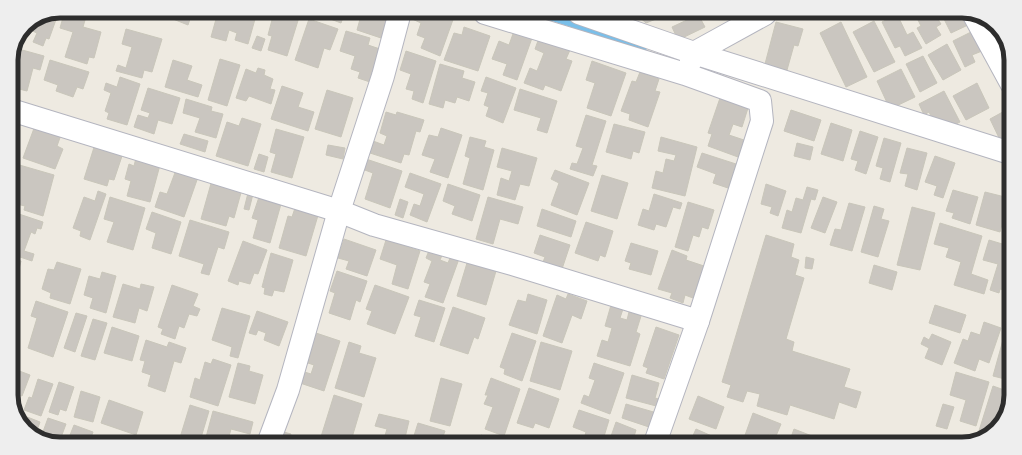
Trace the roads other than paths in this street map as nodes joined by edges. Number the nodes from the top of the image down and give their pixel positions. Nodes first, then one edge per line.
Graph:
1 (398, 18) edge
2 (501, 18) edge
3 (593, 18) edge
4 (758, 18) edge
5 (977, 21) edge
6 (694, 53) junction
7 (1004, 70) edge
8 (685, 74) junction
9 (18, 112) edge
10 (1004, 151) edge
11 (339, 211) junction
12 (698, 321) junction
13 (271, 437) edge
14 (657, 437) edge

1 - 11 street
2 - 8 street
3 - 6 street
4 - 6 street
5 - 7 street
6 - 8 street
6 - 10 street
8 - 12 street
9 - 11 street
11 - 12 street
11 - 13 street
12 - 14 street

